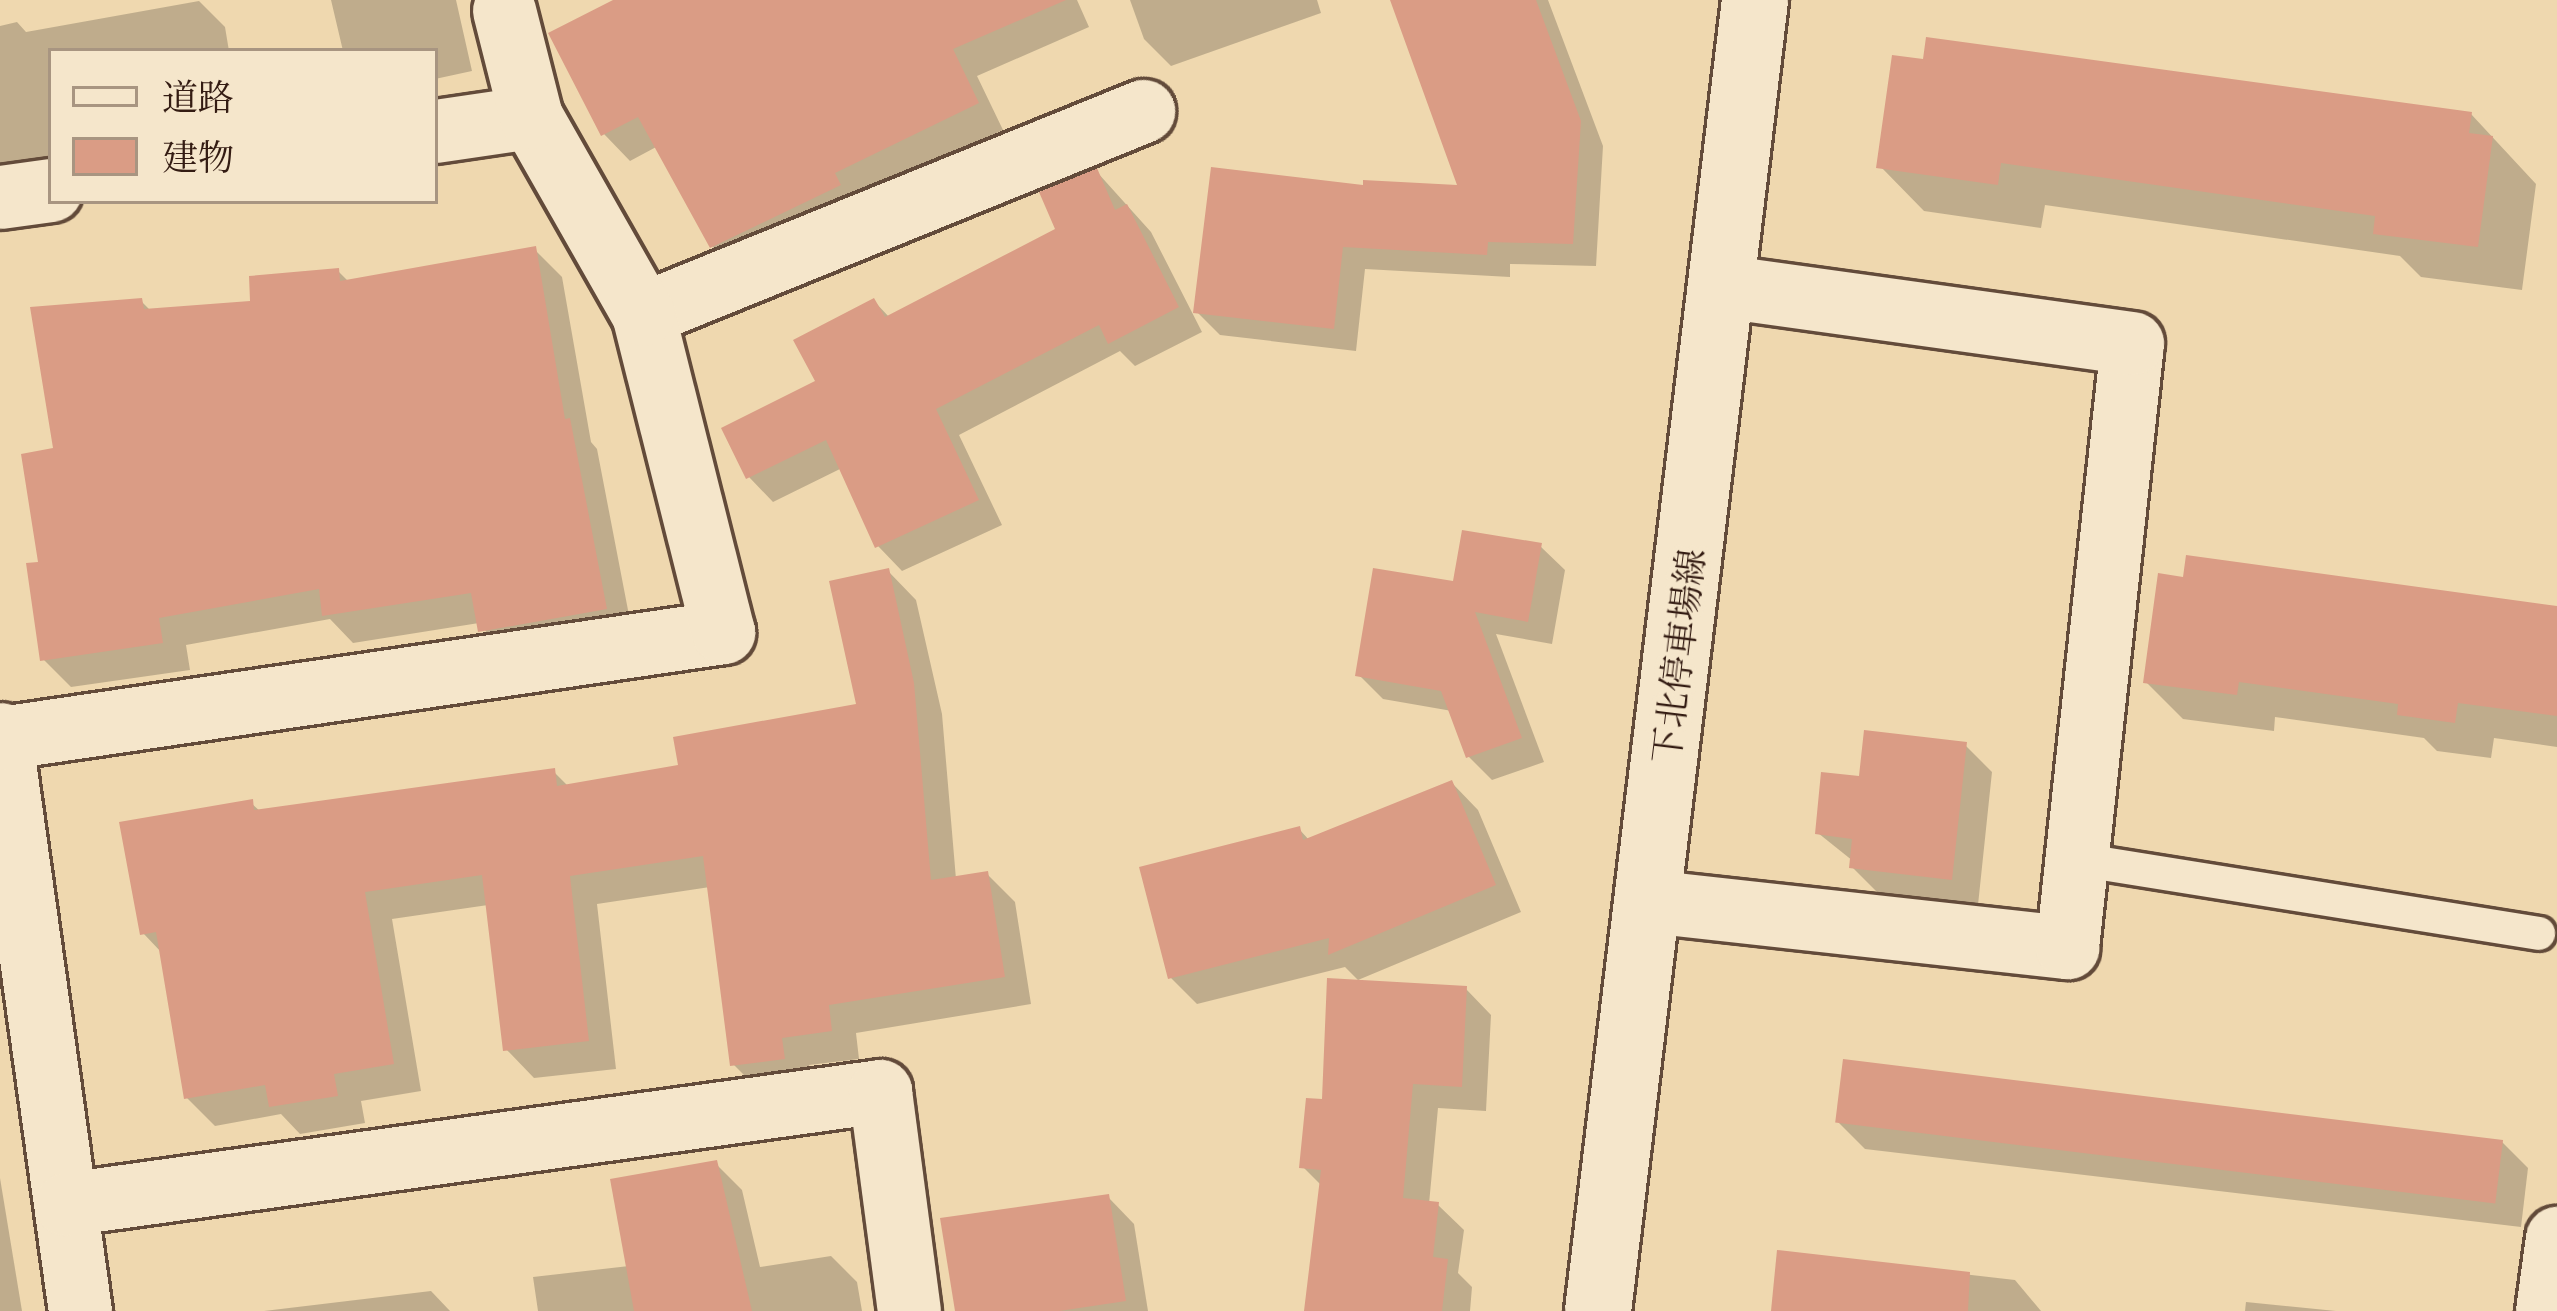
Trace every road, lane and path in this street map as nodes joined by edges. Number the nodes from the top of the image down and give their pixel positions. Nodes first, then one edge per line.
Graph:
1 (1755, 0) edge
2 (504, 10) dead end
3 (1143, 111) dead end
4 (531, 116) junction
5 (438, 131) edge
6 (48, 190) edge
7 (0, 197) edge
8 (1723, 286) junction
9 (643, 314) junction
10 (0, 736) edge
11 (2077, 859) junction
12 (1648, 902) junction
13 (2538, 933) dead end
14 (66, 1204) junction
15 (2557, 1238) edge
16 (80, 1311) edge
17 (909, 1311) edge
18 (1598, 1311) edge
19 (2547, 1311) edge

1 - 8 main road, 下北停車場線
2 - 4 street
3 - 9 street
4 - 5 street
4 - 9 street
6 - 7 street
8 - 11 street
8 - 12 main road, 下北停車場線
9 - 10 street
10 - 14 street
11 - 12 street
11 - 13 lane
12 - 18 main road, 下北停車場線
14 - 16 street
14 - 17 street
15 - 19 street

